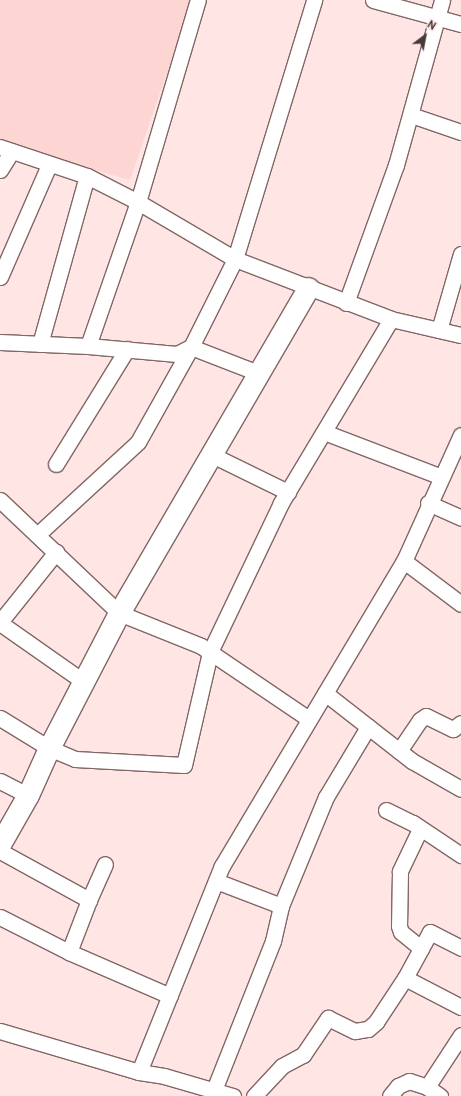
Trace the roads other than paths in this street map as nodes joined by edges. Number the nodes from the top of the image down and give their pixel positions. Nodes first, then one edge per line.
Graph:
1 (198, 0) edge
2 (314, 0) edge
3 (373, 0) edge
4 (442, 0) edge
5 (437, 18) junction
6 (461, 24) edge
7 (411, 115) junction
8 (461, 132) edge
9 (6, 149) edge
10 (48, 165) junction
11 (0, 170) edge
12 (87, 176) junction
13 (138, 202) junction
14 (461, 254) edge
15 (235, 259) junction
16 (0, 277) edge
17 (308, 288) junction
18 (346, 303) junction
19 (391, 319) junction
20 (440, 330) junction
21 (461, 335) edge
22 (0, 342) edge
23 (40, 344) junction
24 (88, 346) junction
25 (191, 347) junction
26 (127, 349) junction
27 (258, 373) junction
28 (324, 432) junction
29 (460, 437) edge
30 (210, 454) junction
31 (56, 464) dead end
32 (442, 477) junction
33 (288, 492) junction
34 (0, 501) edge
35 (428, 503) junction
36 (461, 518) edge
37 (37, 535) junction
38 (56, 552) junction
39 (404, 561) junction
40 (461, 604) edge
41 (119, 613) junction
42 (0, 623) edge
43 (210, 652) junction
44 (84, 682) junction
45 (325, 694) junction
46 (0, 718) edge
47 (309, 719) junction
48 (461, 723) edge
49 (368, 727) junction
50 (49, 748) junction
51 (399, 751) junction
52 (0, 781) edge
53 (461, 789) edge
54 (28, 795) junction
55 (386, 810) dead end
56 (420, 829) junction
57 (0, 844) edge
58 (0, 852) edge
59 (461, 855) edge
60 (105, 864) dead end
61 (216, 881) junction
62 (88, 900) junction
63 (281, 906) junction
64 (0, 917) edge
65 (421, 948) junction
66 (461, 948) edge
67 (69, 952) junction
68 (405, 978) junction
69 (170, 996) junction
70 (461, 1006) edge
71 (0, 1031) edge
72 (461, 1035) edge
73 (139, 1072) junction
74 (427, 1087) junction
75 (214, 1093) edge
76 (233, 1096) edge
77 (254, 1096) edge
78 (390, 1096) edge
79 (440, 1096) edge

1 - 13 street
2 - 15 street
3 - 5 street
4 - 5 street
5 - 6 street
5 - 7 street
7 - 8 street
7 - 18 street
9 - 10 street
9 - 11 street
10 - 12 street
10 - 16 street
12 - 13 street
12 - 23 street
13 - 15 street
13 - 24 street
14 - 20 street
15 - 17 street
15 - 25 street
17 - 18 street
17 - 27 street
18 - 19 street
19 - 20 street
19 - 28 street
20 - 21 street
22 - 23 street
23 - 24 street
24 - 26 street
25 - 26 street
25 - 27 street
25 - 37 street
26 - 31 street
27 - 30 street
28 - 32 street
28 - 33 street
29 - 32 street
30 - 33 street
30 - 41 street
32 - 35 street
33 - 43 street
34 - 37 street
35 - 36 street
35 - 39 street
37 - 38 street
38 - 41 street
38 - 42 street
39 - 40 street
39 - 45 street
41 - 43 street
41 - 44 street
42 - 44 street
43 - 47 street
43 - 50 street
44 - 50 street
45 - 47 street
45 - 49 street
46 - 50 street
47 - 61 street
48 - 51 street
49 - 51 street
49 - 63 street
50 - 54 street
51 - 53 street
52 - 54 street
54 - 57 street
55 - 56 street
56 - 59 street
56 - 65 street
58 - 62 street
60 - 62 street
61 - 63 street
61 - 69 street
62 - 67 street
63 - 75 street
64 - 67 street
65 - 66 street
65 - 68 street
67 - 69 street
68 - 70 street
68 - 77 street
69 - 73 street
71 - 73 street
72 - 74 street
73 - 75 street
74 - 78 street
74 - 79 street
75 - 76 street

